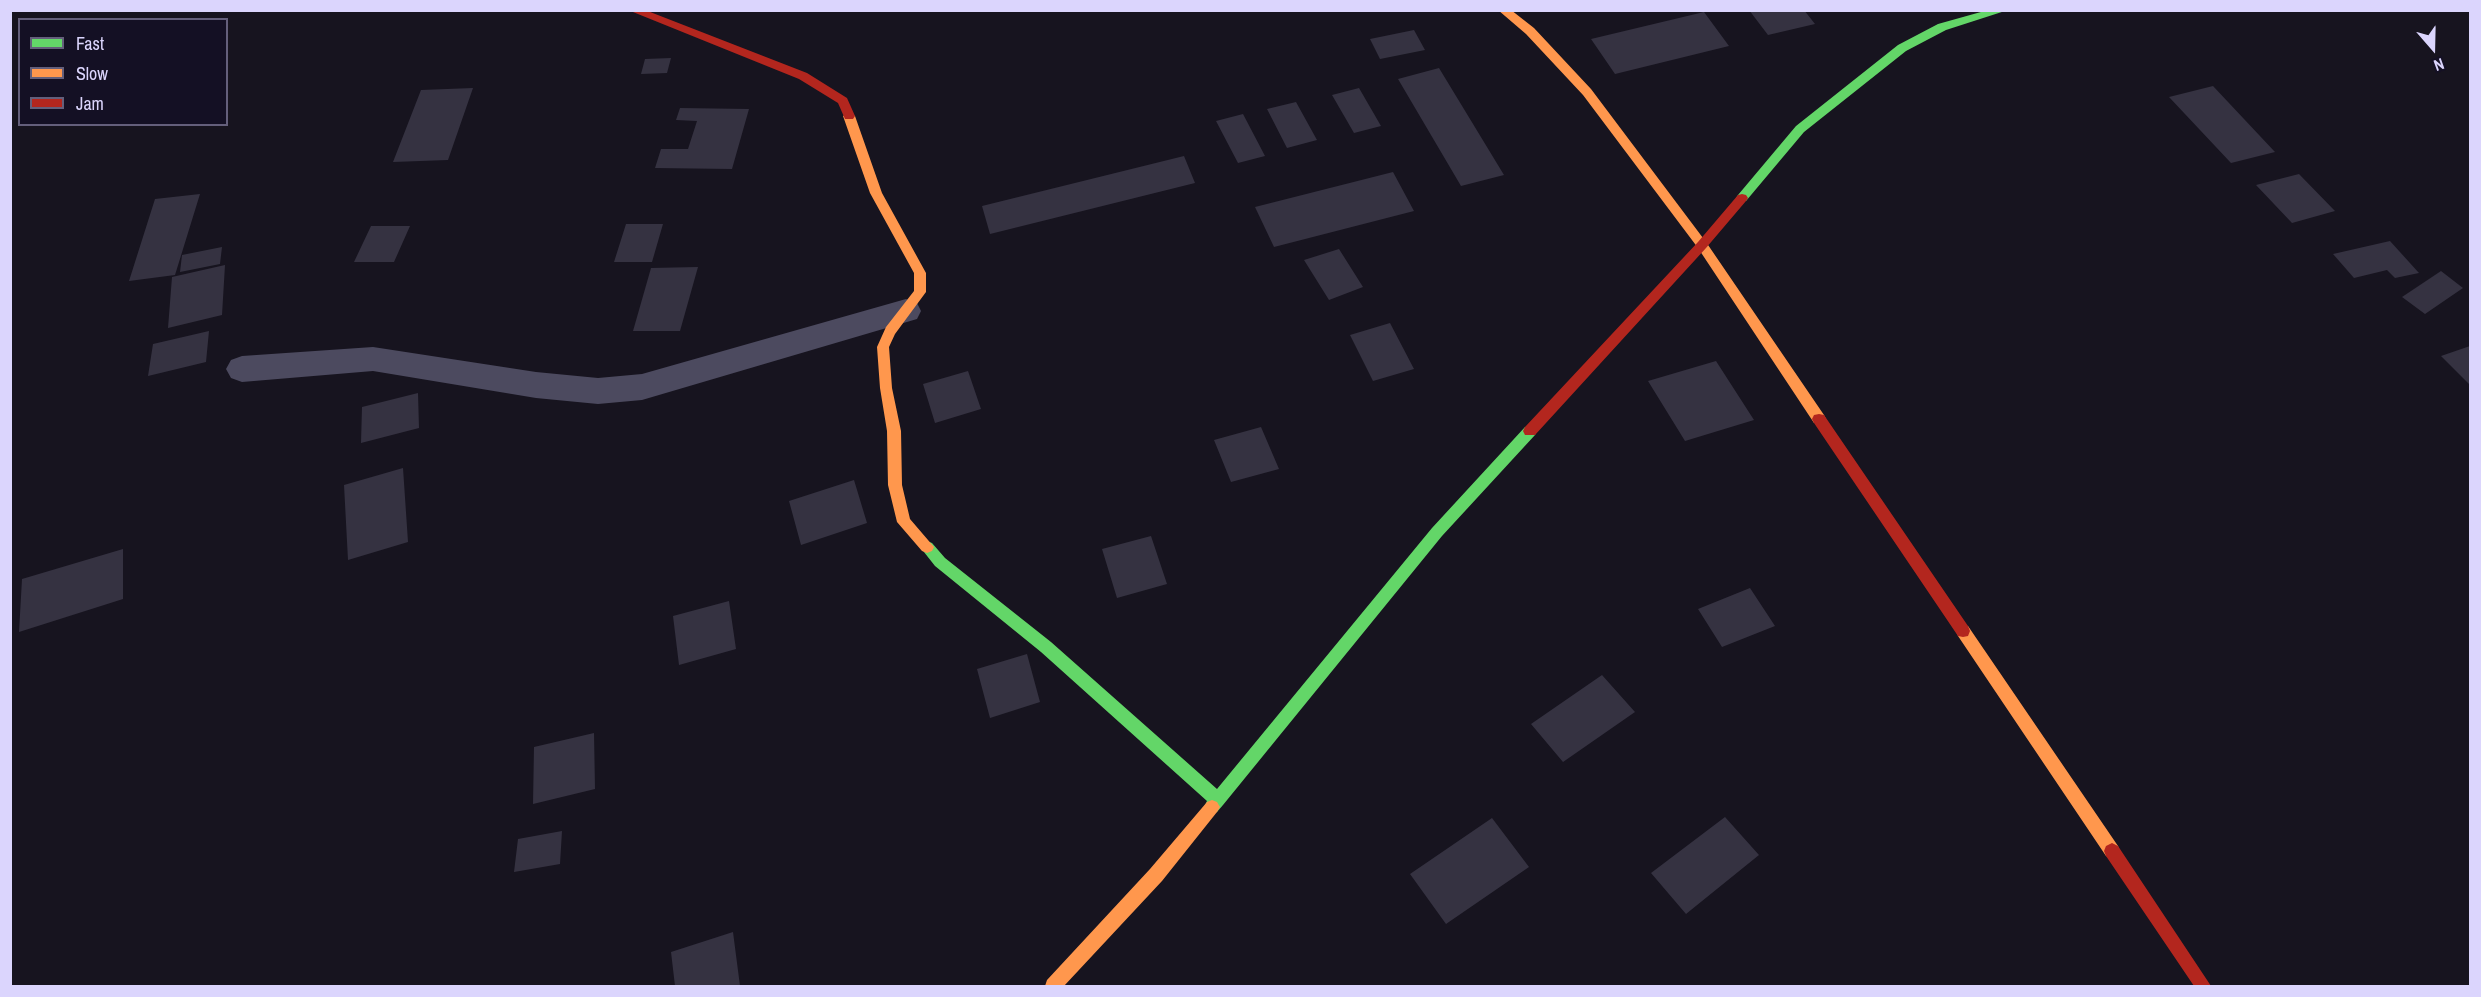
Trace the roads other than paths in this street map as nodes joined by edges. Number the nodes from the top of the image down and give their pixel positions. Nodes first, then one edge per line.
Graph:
1 (633, 10) edge
2 (1503, 10) edge
3 (2003, 10) edge
4 (1702, 244) junction
5 (906, 311) junction
6 (242, 369) dead end
7 (1218, 800) junction
8 (1053, 987) edge
9 (2203, 987) edge

1 - 5 street
2 - 4 street
3 - 4 street
4 - 7 street
4 - 9 street
5 - 6 street
5 - 7 street
7 - 8 street

